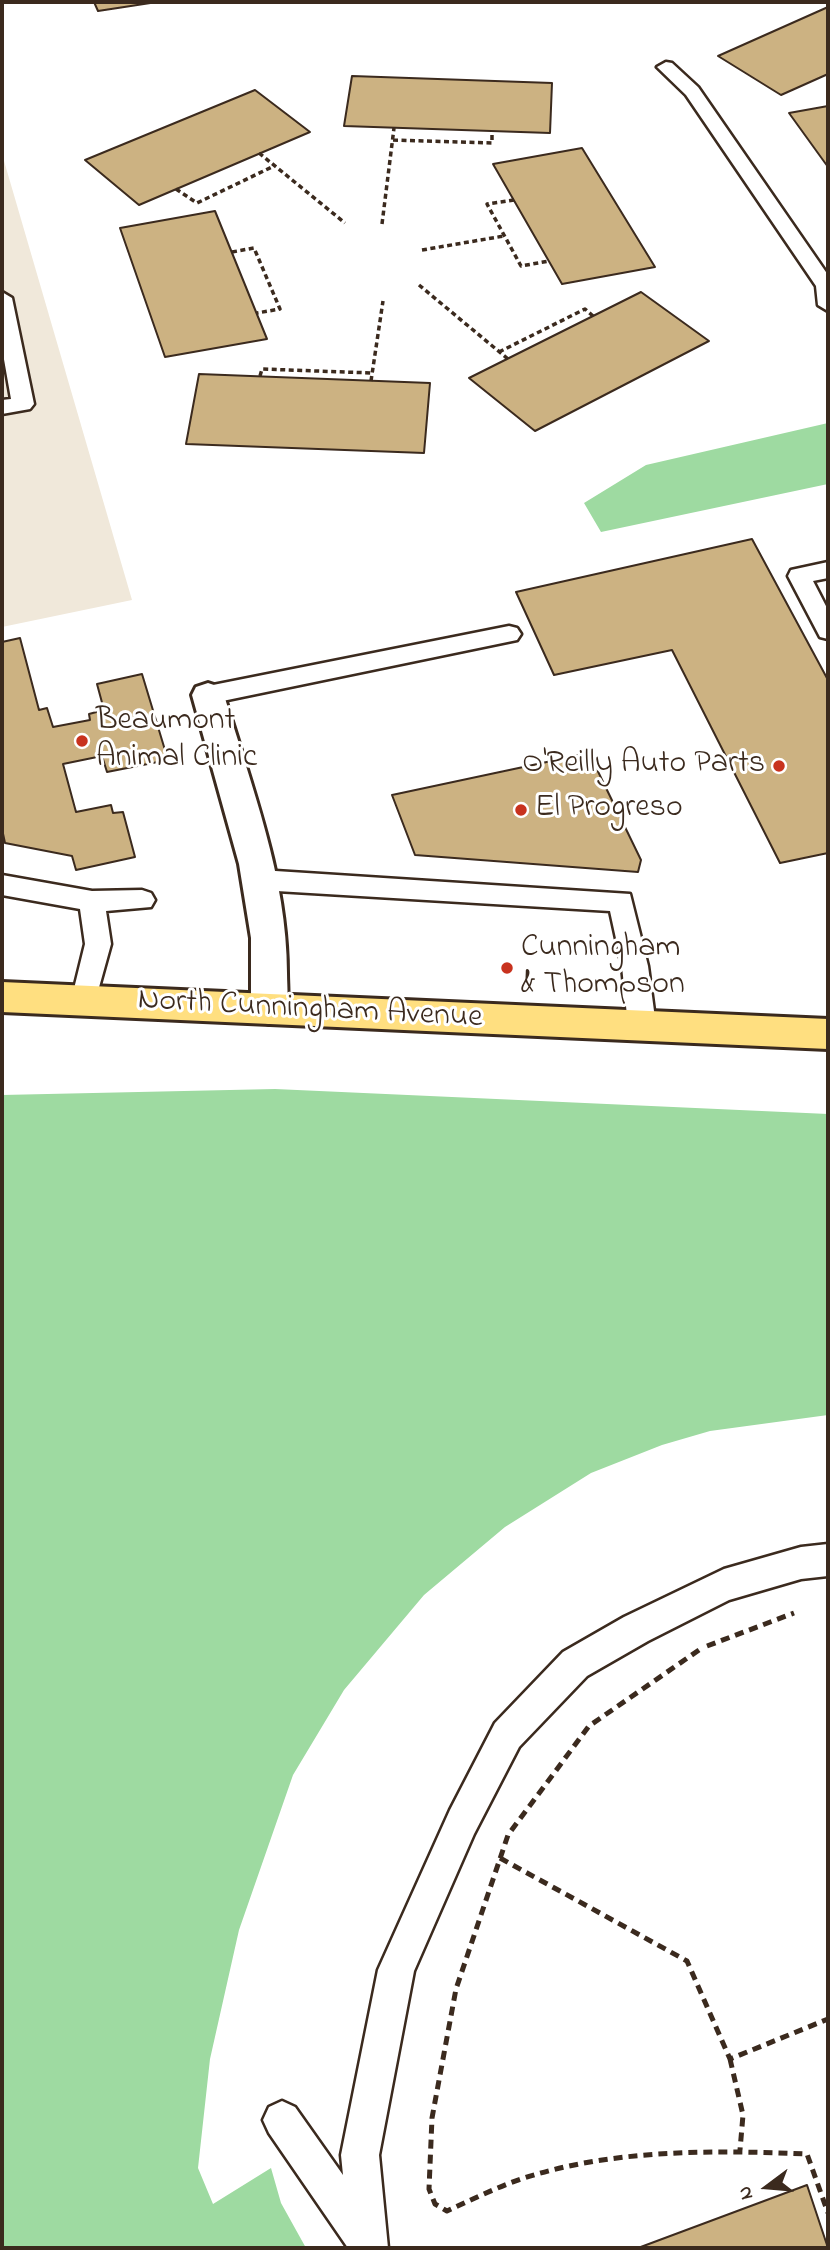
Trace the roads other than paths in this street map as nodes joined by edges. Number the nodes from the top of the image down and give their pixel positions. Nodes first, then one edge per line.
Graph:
1 (666, 67) dead end
2 (2, 299) edge
3 (828, 305) edge
4 (2, 407) edge
5 (828, 570) edge
6 (828, 631) edge
7 (509, 634) dead end
8 (208, 695) joint
9 (260, 880) junction
10 (2, 885) edge
11 (142, 900) dead end
12 (92, 901) junction
13 (2, 997) edge
14 (84, 1001) junction
15 (269, 1009) junction
16 (642, 1026) junction
17 (828, 1034) edge
18 (828, 1560) edge
19 (282, 2120) dead end
20 (369, 2247) edge

1 - 3 lane
2 - 4 lane
5 - 6 lane
7 - 8 lane
8 - 9 street
9 - 15 street
9 - 16 lane
10 - 12 lane
11 - 12 lane
12 - 14 lane
13 - 14 main road, North Cunningham Avenue
14 - 15 main road, North Cunningham Avenue
15 - 16 main road, North Cunningham Avenue
16 - 17 main road, North Cunningham Avenue
18 - 20 lane
19 - 20 lane

